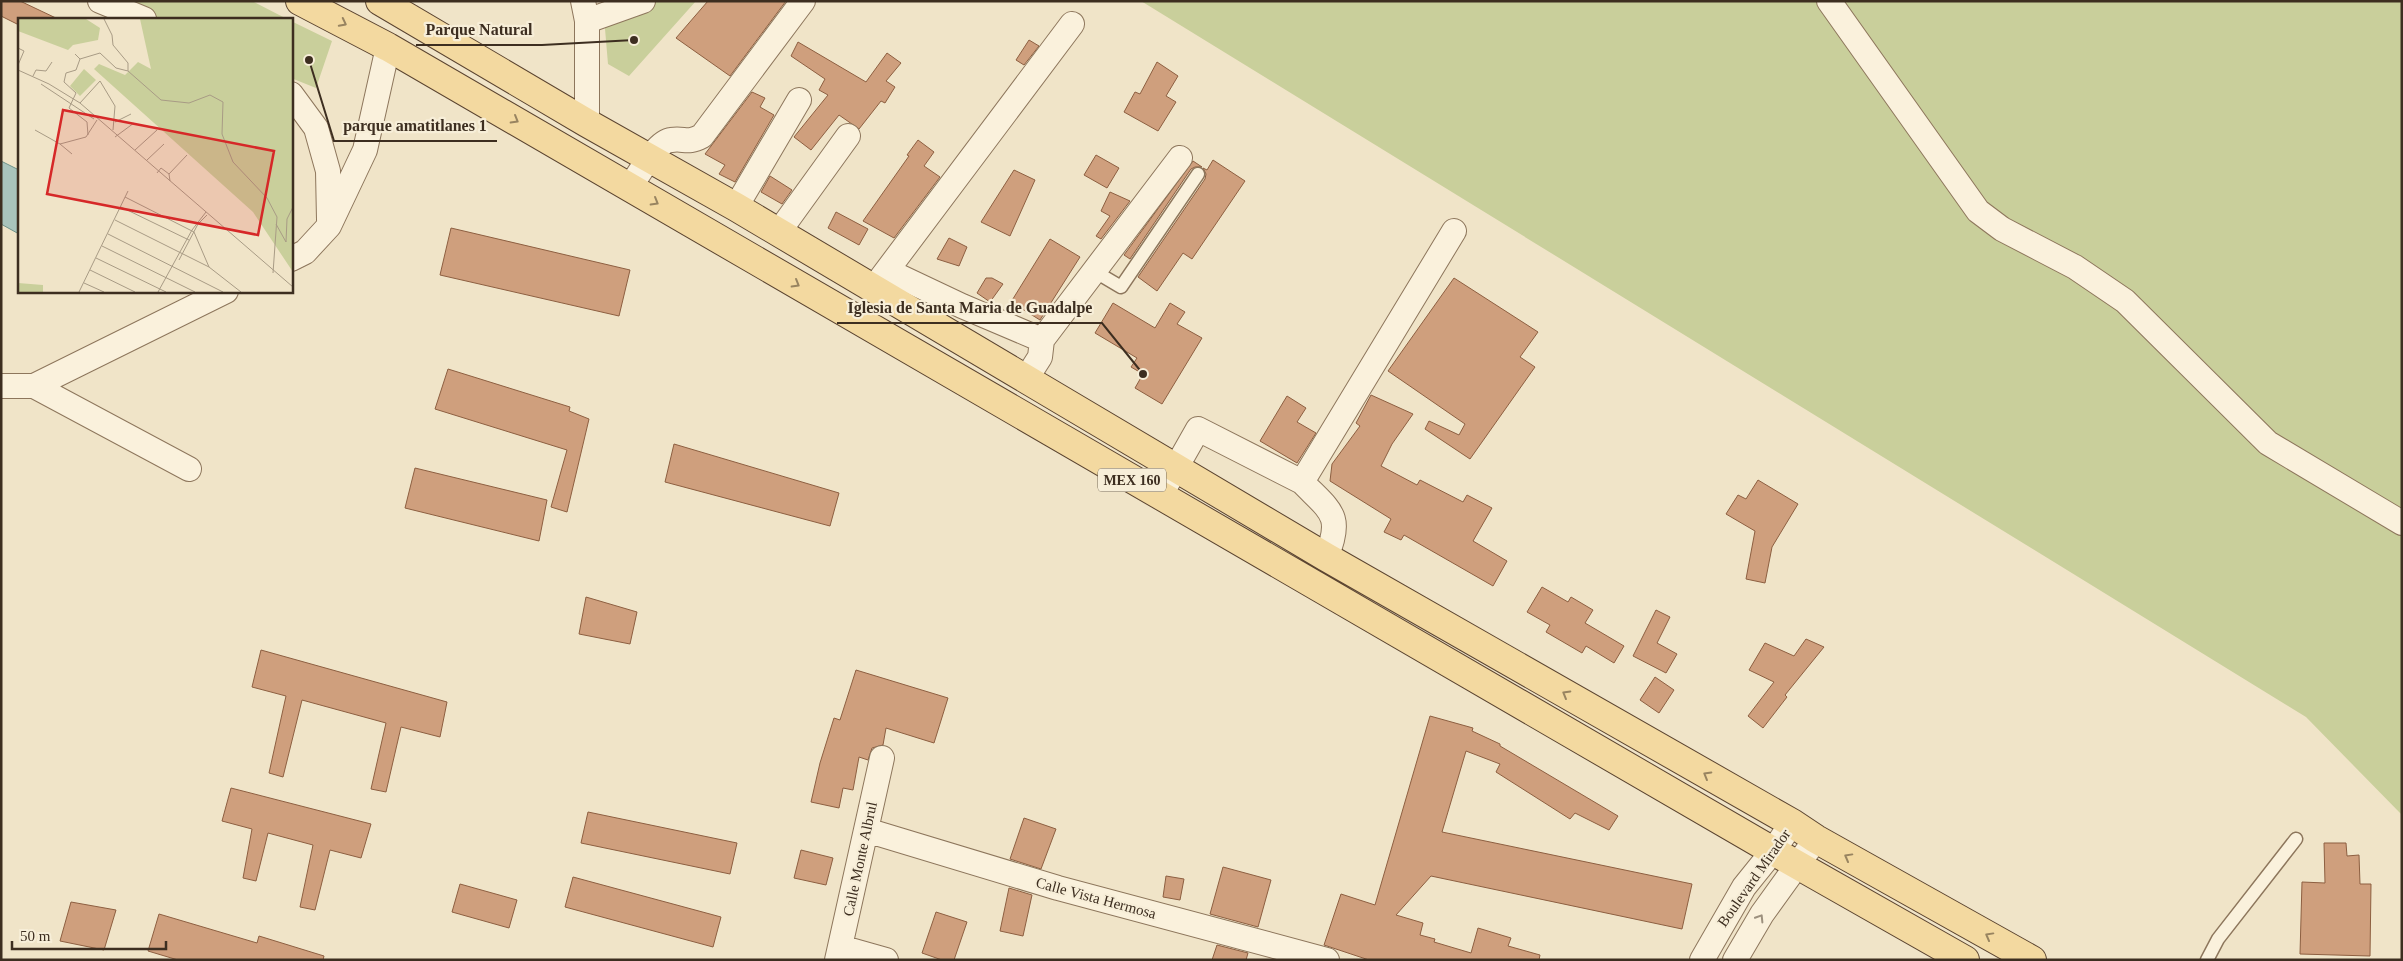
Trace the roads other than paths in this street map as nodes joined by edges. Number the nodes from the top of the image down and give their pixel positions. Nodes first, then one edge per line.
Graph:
1 (100, 1) edge
2 (300, 1) edge
3 (380, 1) edge
4 (643, 1) edge
5 (803, 1) edge
6 (1828, 1) edge
7 (585, 11) edge
8 (142, 18) edge
9 (1072, 24) dead end
10 (388, 47) junction
11 (292, 95) edge
12 (799, 100) dead end
13 (587, 122) junction
14 (848, 136) dead end
15 (650, 158) junction
16 (1180, 158) dead end
17 (1198, 174) dead end
18 (630, 187) junction
19 (736, 207) junction
20 (329, 226) junction
21 (1454, 231) dead end
22 (778, 233) junction
23 (292, 258) edge
24 (1094, 271) junction
25 (881, 280) junction
26 (224, 292) edge
27 (1042, 340) junction
28 (1026, 379) junction
29 (1, 386) edge
30 (34, 386) junction
31 (189, 469) dead end
32 (1177, 469) junction
33 (1302, 482) junction
34 (1160, 496) junction
35 (2402, 523) edge
36 (1326, 557) junction
37 (882, 758) dead end
38 (1792, 823) junction
39 (866, 830) junction
40 (1816, 839) junction
41 (2296, 839) dead end
42 (1773, 851) junction
43 (1799, 864) junction
44 (838, 954) edge
45 (886, 960) edge
46 (1327, 960) edge
47 (1702, 960) edge
48 (1735, 960) edge
49 (1965, 960) edge
50 (2032, 960) edge
51 (2208, 960) edge

1 - 8 street
2 -> 10 main road, MEX 160
3 - 13 main road, MEX 160
4 - 7 street
5 - 15 street
6 - 35 street
7 - 13 street
9 - 25 street
10 -> 18 main road, MEX 160
10 - 20 street
11 - 20 street
12 - 19 street
13 - 15 main road, MEX 160
14 - 22 street
15 - 18 street
15 - 19 main road, MEX 160
16 - 24 street
17 - 24 lane
18 -> 34 main road, MEX 160
19 - 22 main road, MEX 160
20 - 23 street
21 - 33 street
22 - 25 main road, MEX 160
24 - 27 street
25 - 27 street
25 - 28 main road, MEX 160
26 - 30 street
27 - 28 street
28 - 32 main road, MEX 160
29 - 30 street
30 - 31 street
32 - 33 street
32 - 34 street
32 - 36 main road, MEX 160
33 - 36 street
34 - 42 main road, MEX 160
38 -> 36 main road, MEX 160
37 - 39 street, Calle Monte Albrul
38 - 40 main road, MEX 160
38 - 42 street, Boulevard Mirador
39 - 44 street, Calle Monte Albrul
39 - 46 street, Calle Vista Hermosa
40 - 43 street, Boulevard Mirador
50 -> 40 main road, MEX 160
41 - 51 lane
42 - 43 main road, MEX 160
42 - 47 street, Boulevard Mirador
48 -> 43 street, Boulevard Mirador
43 - 49 main road, MEX 160
44 - 45 street

